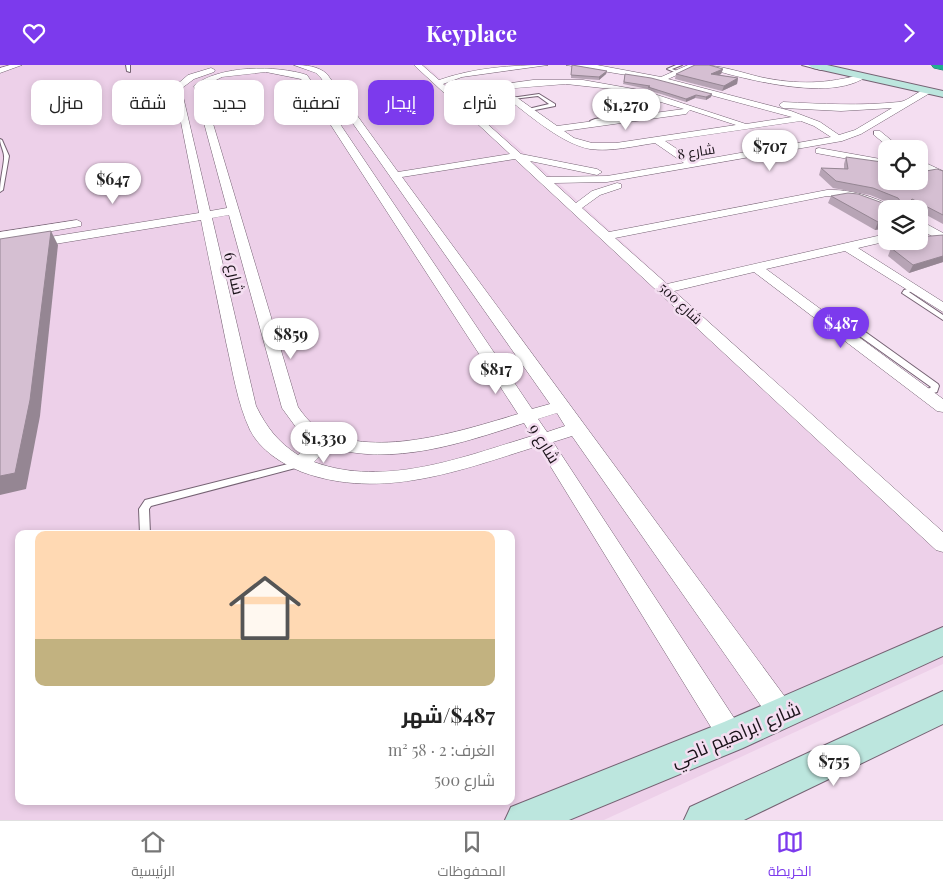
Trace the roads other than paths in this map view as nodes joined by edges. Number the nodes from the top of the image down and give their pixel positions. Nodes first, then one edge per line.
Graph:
1 (18, 65) edge
2 (128, 65) edge
3 (298, 65) edge
4 (514, 65) edge
5 (544, 65) edge
6 (570, 65) edge
7 (619, 65) edge
8 (695, 65) edge
9 (703, 65) edge
10 (804, 65) edge
11 (813, 65) edge
12 (938, 65) edge
13 (243, 66) edge
14 (943, 66) edge
15 (475, 67) edge
16 (832, 67) edge
17 (0, 71) edge
18 (128, 71) dead end
19 (636, 71) junction
20 (430, 72) edge
21 (460, 73) junction
22 (677, 75) edge
23 (863, 76) junction
24 (184, 80) edge
25 (208, 80) edge
26 (305, 80) edge
27 (326, 80) edge
28 (515, 86) edge
29 (444, 88) edge
30 (927, 91) junction
31 (942, 92) edge
32 (515, 98) edge
33 (515, 99) edge
34 (184, 103) edge
35 (769, 103) junction
36 (902, 104) junction
37 (530, 110) junction
38 (694, 110) junction
39 (805, 117) junction
40 (358, 123) edge
41 (836, 123) dead end
42 (202, 125) edge
43 (335, 125) edge
44 (484, 125) edge
45 (748, 126) junction
46 (850, 126) dead end
47 (864, 128) junction
48 (556, 129) junction
49 (877, 133) junction
50 (839, 139) junction
51 (0, 140) edge
52 (657, 140) junction
53 (886, 140) edge
54 (373, 143) junction
55 (350, 147) junction
56 (778, 151) junction
57 (819, 151) junction
58 (788, 156) junction
59 (524, 161) junction
60 (878, 162) edge
61 (207, 164) junction
62 (694, 165) junction
63 (928, 168) edge
64 (632, 175) junction
65 (943, 175) edge
66 (461, 176) dead end
67 (928, 178) edge
68 (546, 180) junction
69 (404, 181) junction
70 (943, 185) edge
71 (0, 190) edge
72 (878, 203) edge
73 (232, 206) junction
74 (576, 207) junction
75 (203, 210) junction
76 (928, 231) edge
77 (0, 236) edge
78 (608, 236) junction
79 (943, 238) edge
80 (878, 240) edge
81 (847, 247) junction
82 (0, 249) edge
83 (756, 268) junction
84 (665, 289) junction
85 (914, 289) junction
86 (943, 308) edge
87 (943, 318) edge
88 (562, 406) junction
89 (943, 407) edge
90 (528, 416) junction
91 (579, 428) junction
92 (543, 439) junction
93 (326, 440) junction
94 (300, 464) junction
95 (145, 530) edge
96 (943, 544) edge
97 (943, 641) edge
98 (943, 707) edge
99 (782, 714) junction
100 (731, 737) junction
101 (707, 819) edge
102 (524, 820) edge

1 - 17 street
2 - 18 lane
3 - 27 street
4 - 15 street
5 - 21 street
6 - 19 street
7 - 19 street
8 - 22 street
9 - 23 street
10 - 16 lane
11 - 16 street
12 - 14 highway
13 - 24 street
13 - 25 street
13 - 26 street, شارع 9
15 - 21 street
16 - 23 street
16 - 31 street
19 - 22 street
19 - 22 street
20 - 21 street
20 - 21 street
20 - 29 street, شارع 500
22 - 35 street
22 - 39 street
23 - 30 street
28 - 38 street
30 - 31 street
30 - 36 street, شارع 8
31 - 49 street, شارع 8
32 - 37 lane
33 - 37 street
34 - 61 street, شارع 6
35 - 36 street
35 - 39 street
36 - 47 street, شارع 8
37 - 48 street
38 - 45 street
38 - 48 street
39 - 41 street
39 - 45 street
39 - 50 street
40 - 54 street
42 - 61 street, شارع 6
43 - 55 street, شارع 9
44 - 59 street, شارع 500
45 - 52 street
46 - 47 street
47 - 50 street, شارع 8
48 - 52 street
49 - 53 street
49 - 57 street, شارع 8
50 - 56 street, شارع 8
51 - 71 lane
52 - 62 street
54 - 55 street
54 - 69 street
55 - 90 street, شارع 9
56 - 58 street
56 - 62 street, شارع 8
57 - 58 street, شارع 8
57 - 60 street
58 - 74 street, شارع 8
59 - 64 street
59 - 66 street
59 - 68 street, شارع 500
59 - 69 street
61 - 73 street, شارع 6
61 - 75 street, شارع 6
62 - 64 street, شارع 8
63 - 65 street
64 - 68 street, شارع 8
67 - 70 street
68 - 74 street, شارع 500
69 - 88 street
72 - 78 street
73 - 75 street
73 - 93 street, شارع 6
74 - 78 street, شارع 500
75 - 77 street
75 - 82 street
75 - 94 street, شارع 6
76 - 79 street
78 - 84 street, شارع 500
80 - 81 street
81 - 83 street
81 - 85 street
83 - 84 street
83 - 89 street
84 - 96 street, شارع 500
85 - 86 street
85 - 87 lane
88 - 90 street, شارع 6
88 - 91 street
90 - 92 street, شارع 9
90 - 93 street, شارع 6
91 - 92 street, شارع 6
91 - 99 street
92 - 94 street, شارع 6
92 - 100 street, شارع 9
93 - 94 street
94 - 95 lane
97 - 99 street, شارع ابراهيم ناجي
98 - 101 street
99 - 100 street, شارع ابراهيم ناجي
100 - 102 street, شارع ابراهيم ناجي

